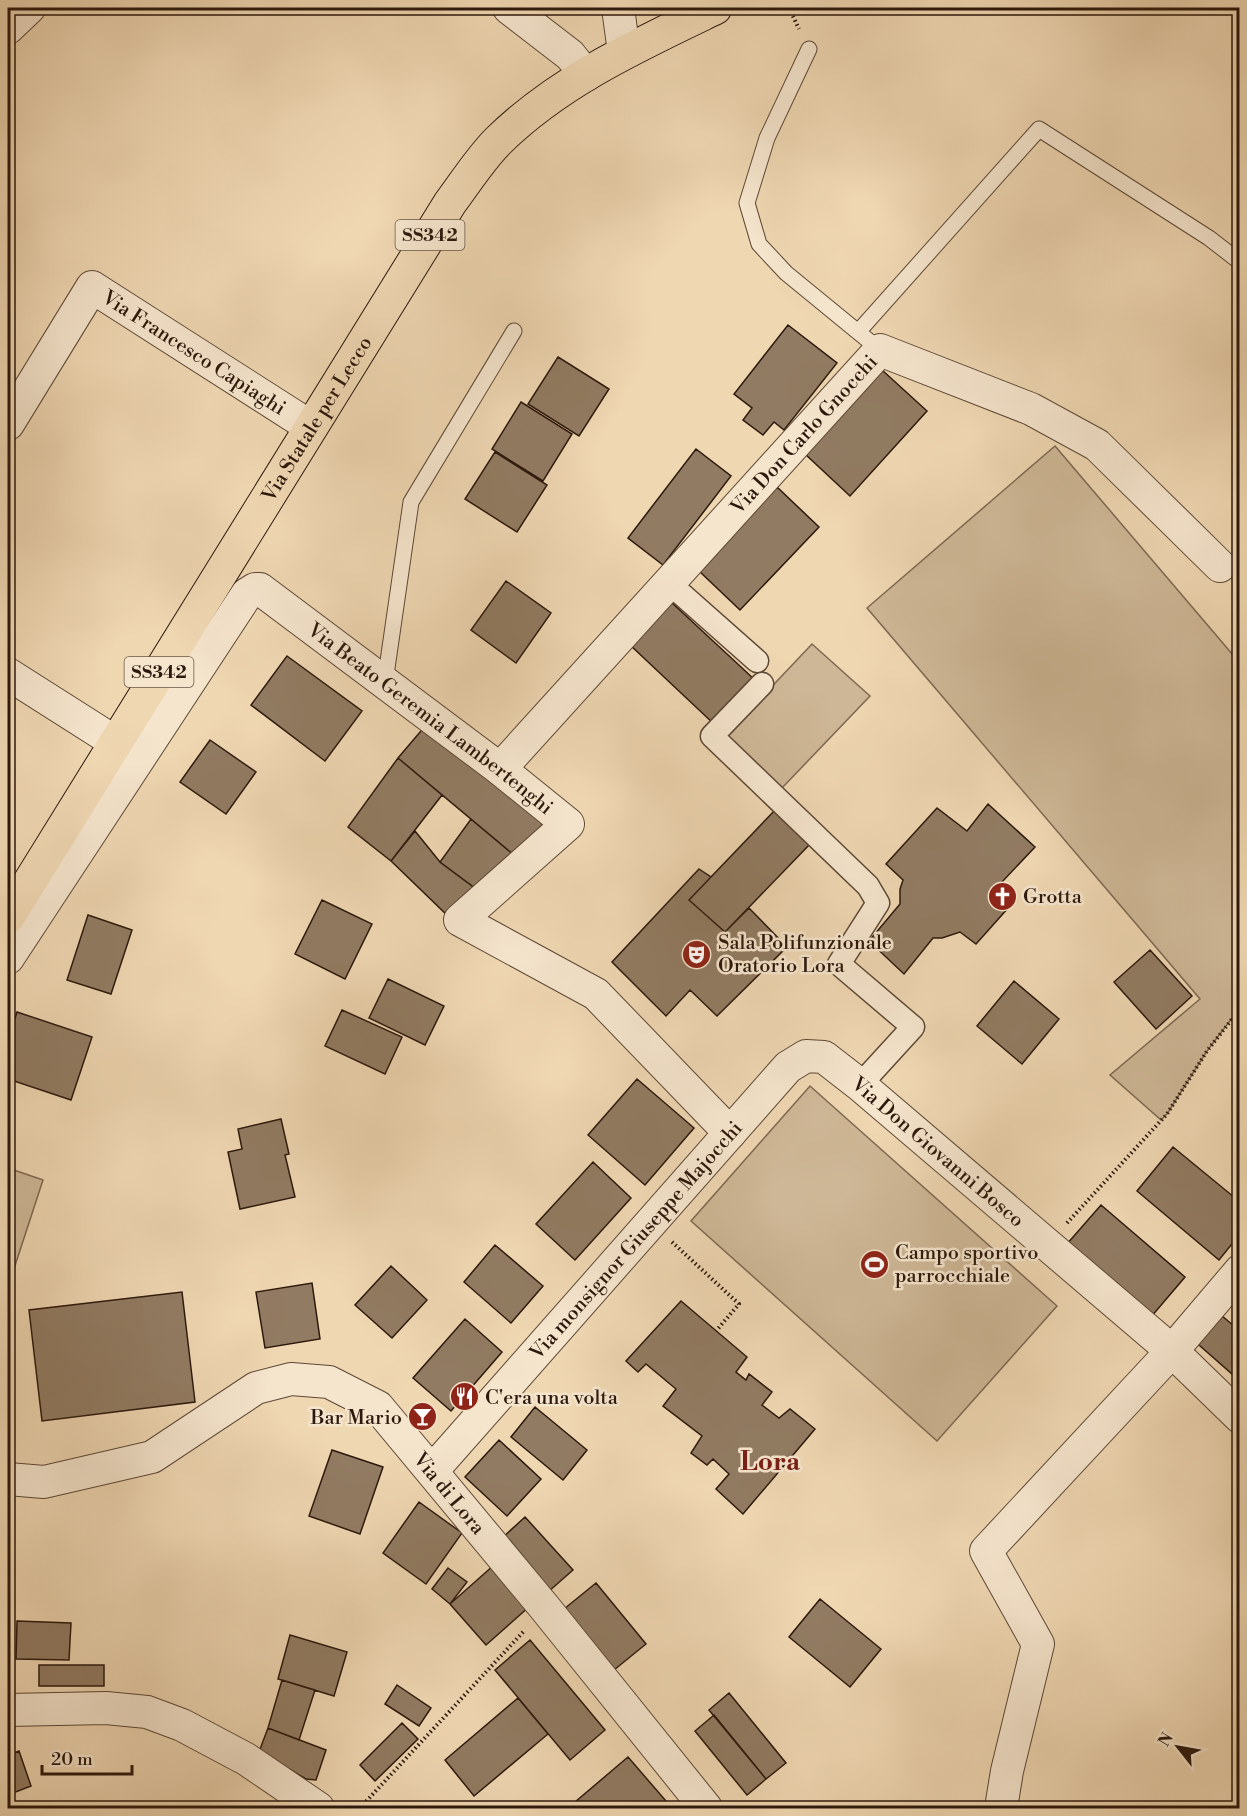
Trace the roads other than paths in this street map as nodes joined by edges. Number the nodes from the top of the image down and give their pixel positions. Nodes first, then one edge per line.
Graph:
1 (29, 8) edge
2 (509, 8) edge
3 (618, 8) edge
4 (715, 8) edge
5 (8, 28) edge
6 (809, 49) dead end
7 (624, 52) junction
8 (586, 75) junction
9 (1239, 262) edge
10 (514, 331) dead end
11 (869, 341) junction
12 (8, 424) edge
13 (311, 426) junction
14 (1220, 566) dead end
15 (669, 583) junction
16 (757, 661) dead end
17 (8, 674) edge
18 (385, 682) junction
19 (762, 684) dead end
20 (116, 742) junction
21 (500, 769) junction
22 (8, 916) edge
23 (8, 958) edge
24 (824, 1057) joint
25 (860, 1084) junction
26 (730, 1133) junction
27 (1239, 1271) edge
28 (1172, 1351) junction
29 (1239, 1417) edge
30 (432, 1471) junction
31 (8, 1479) edge
32 (8, 1710) edge
33 (318, 1809) edge
34 (706, 1809) edge
35 (1001, 1809) edge

1 - 5 street
2 - 8 street
3 - 7 street
4 - 7 main road, Via Statale per Lecco / SS342
6 - 11 lane
7 - 8 main road, Via Statale per Lecco / SS342
8 - 13 main road, Via Statale per Lecco / SS342
9 - 11 lane
10 - 18 lane
11 - 14 street, Via Don Carlo Gnocchi
11 - 15 street, Via Don Carlo Gnocchi
12 - 13 street, Via Francesco Capiaghi
13 - 20 main road, Via Statale per Lecco / SS342
15 - 16 street
15 - 21 street, Via Don Carlo Gnocchi
17 - 20 street
18 - 21 street, Via Beato Geremia Lambertenghi
18 - 23 street, Via Beato Geremia Lambertenghi
19 - 25 street
20 - 22 main road, Via Statale per Lecco / SS342
21 - 26 street, Via Beato Geremia Lambertenghi
24 - 25 street, Via Don Giovanni Bosco
24 - 26 street, Via monsignor Giuseppe Majocchi
25 - 28 street, Via Don Giovanni Bosco
26 - 30 street, Via monsignor Giuseppe Majocchi
27 - 28 street
28 - 29 street, Via Don Giovanni Bosco
28 - 35 street
30 - 31 street, Via di Lora
30 - 34 street, Via di Lora
32 - 33 street

